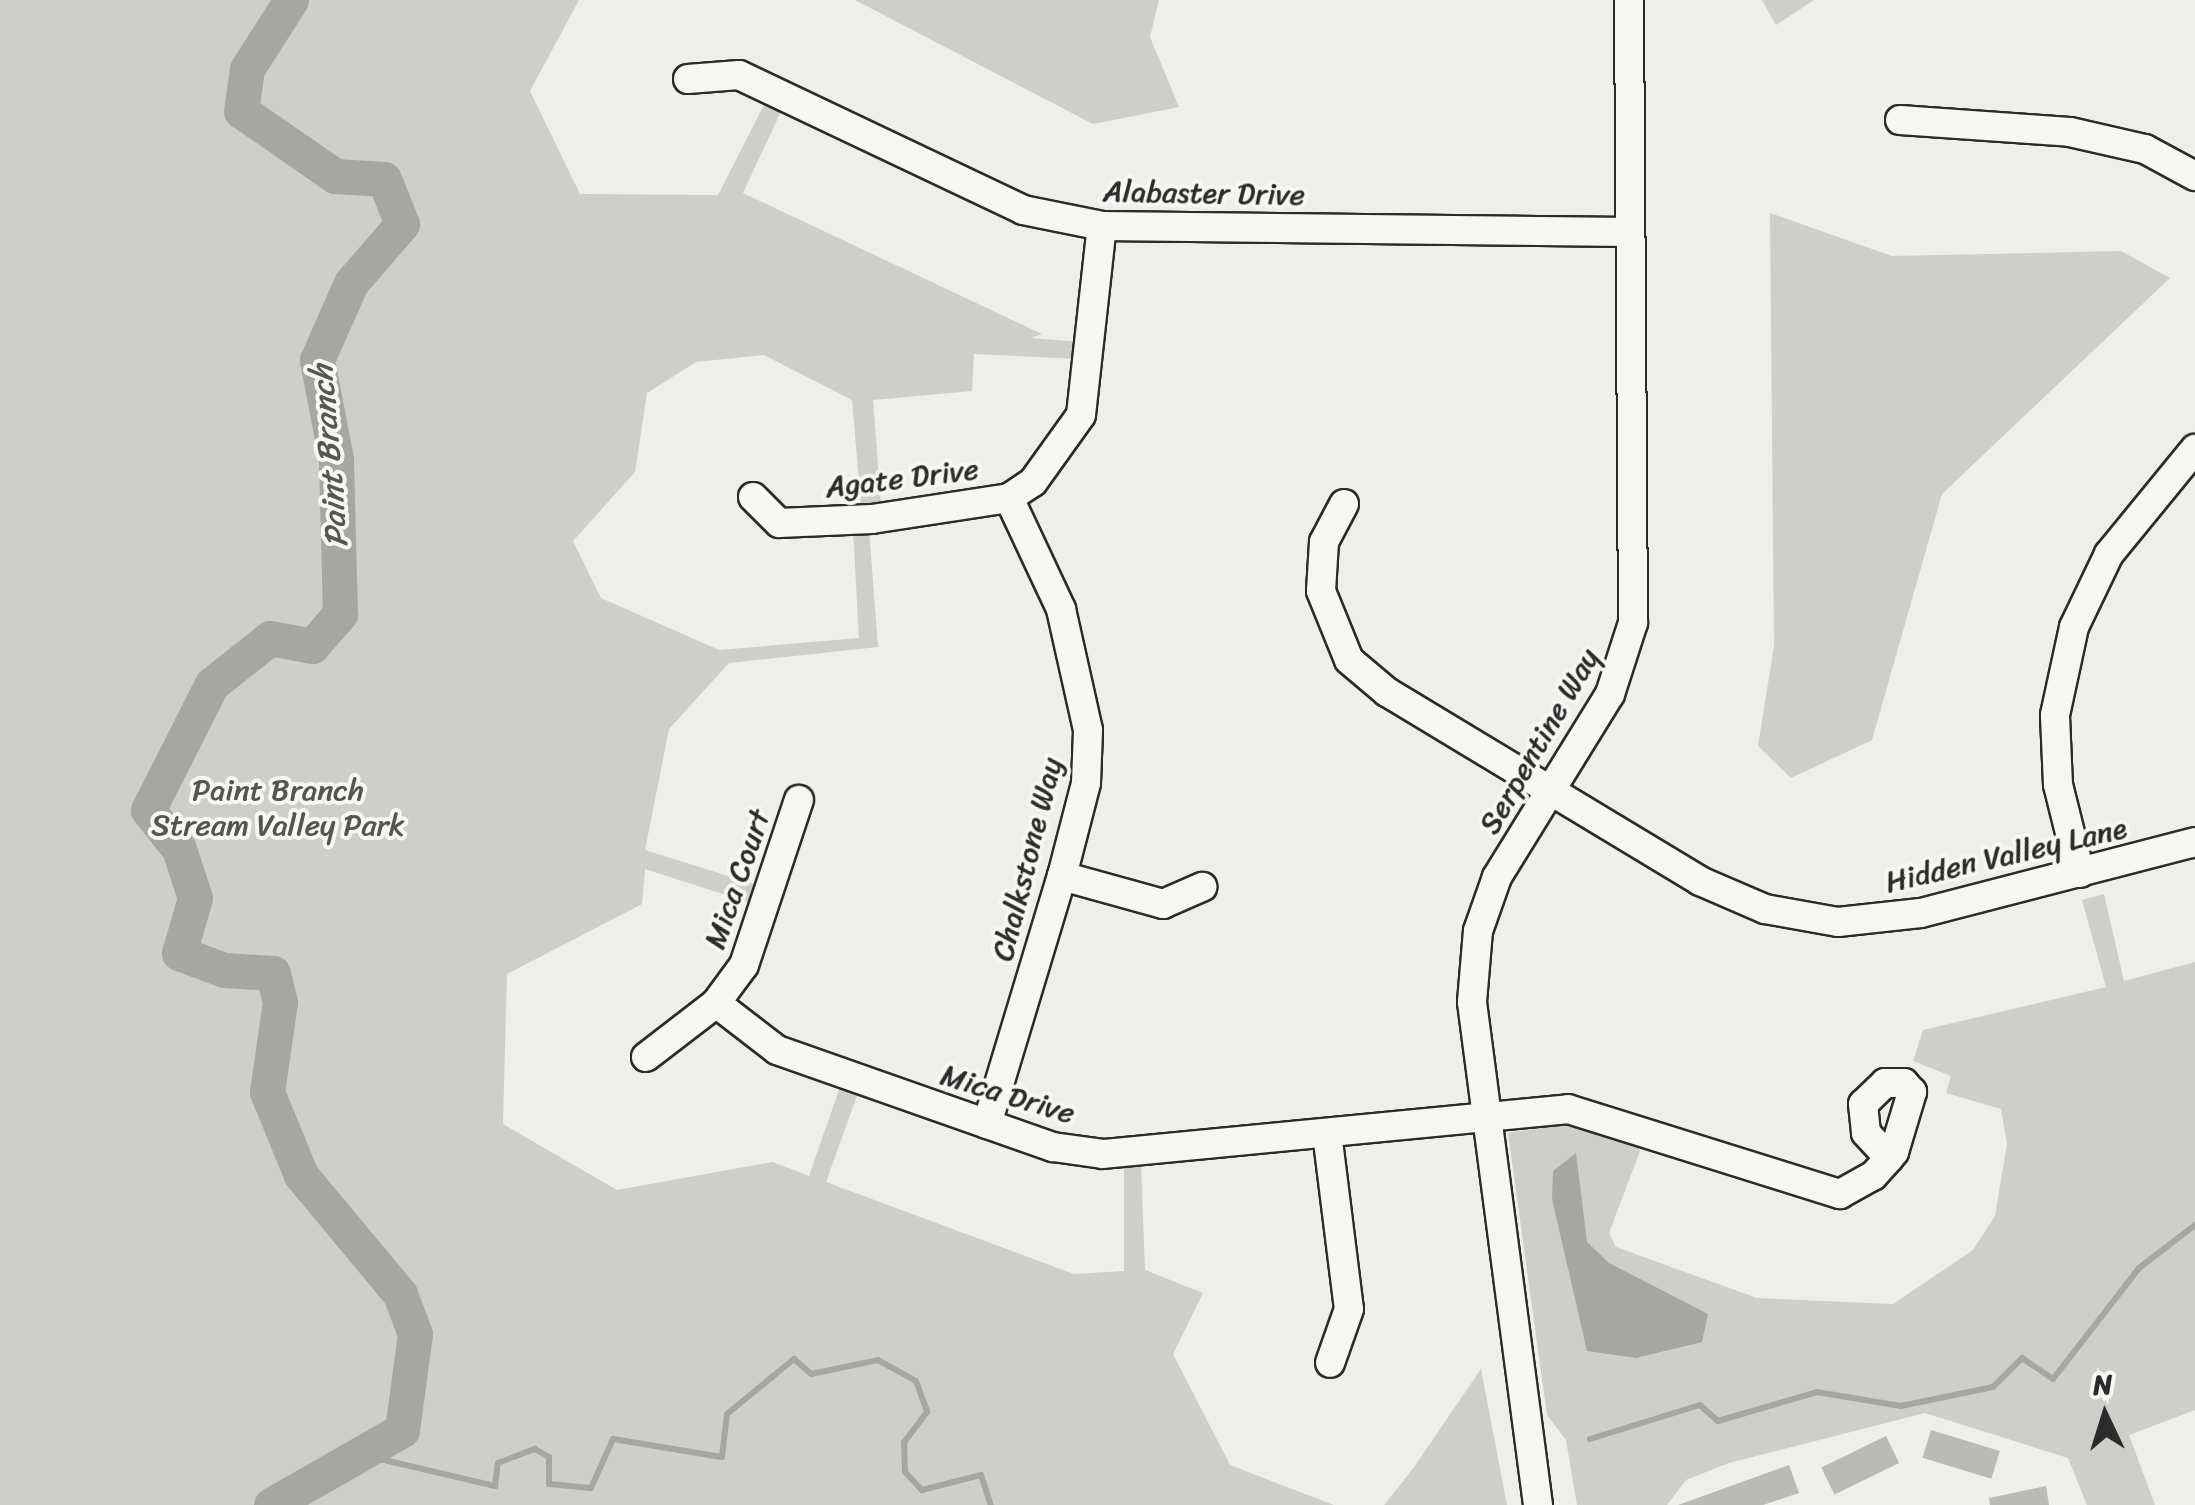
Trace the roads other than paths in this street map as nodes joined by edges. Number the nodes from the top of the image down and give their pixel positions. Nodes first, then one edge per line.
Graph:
1 (1629, 0) edge
2 (688, 79) dead end
3 (1900, 120) dead end
4 (2195, 176) edge
5 (1102, 226) junction
6 (1630, 232) junction
7 (2195, 449) edge
8 (753, 496) dead end
9 (1010, 498) junction
10 (1344, 504) dead end
11 (1550, 789) junction
12 (799, 800) dead end
13 (2195, 842) edge
14 (2080, 873) junction
15 (1062, 876) junction
16 (1202, 886) dead end
17 (716, 1004) junction
18 (646, 1057) dead end
19 (1483, 1113) junction
20 (987, 1124) junction
21 (1327, 1132) junction
22 (1888, 1158) dead end
23 (1330, 1364) dead end
24 (1538, 1505) edge

1 - 6 street, Serpentine Way
2 - 5 street, Alabaster Drive
3 - 4 street
5 - 6 street, Alabaster Drive
5 - 9 street, Agate Drive
6 - 11 street, Serpentine Way
7 - 14 street
8 - 9 street, Agate Drive
9 - 15 street, Chalkstone Way
10 - 11 street, Hidden Valley Lane
11 - 14 street, Hidden Valley Lane
11 - 19 street, Serpentine Way
12 - 17 street, Mica Court
13 - 14 street, Hidden Valley Lane
15 - 16 street
15 - 20 street, Chalkstone Way
17 - 18 street, Mica Court
17 - 20 street, Mica Drive
19 - 21 street, Mica Drive
19 - 22 street, Mica Drive
19 - 24 street, Serpentine Way
20 - 21 street, Mica Drive
21 - 23 street

